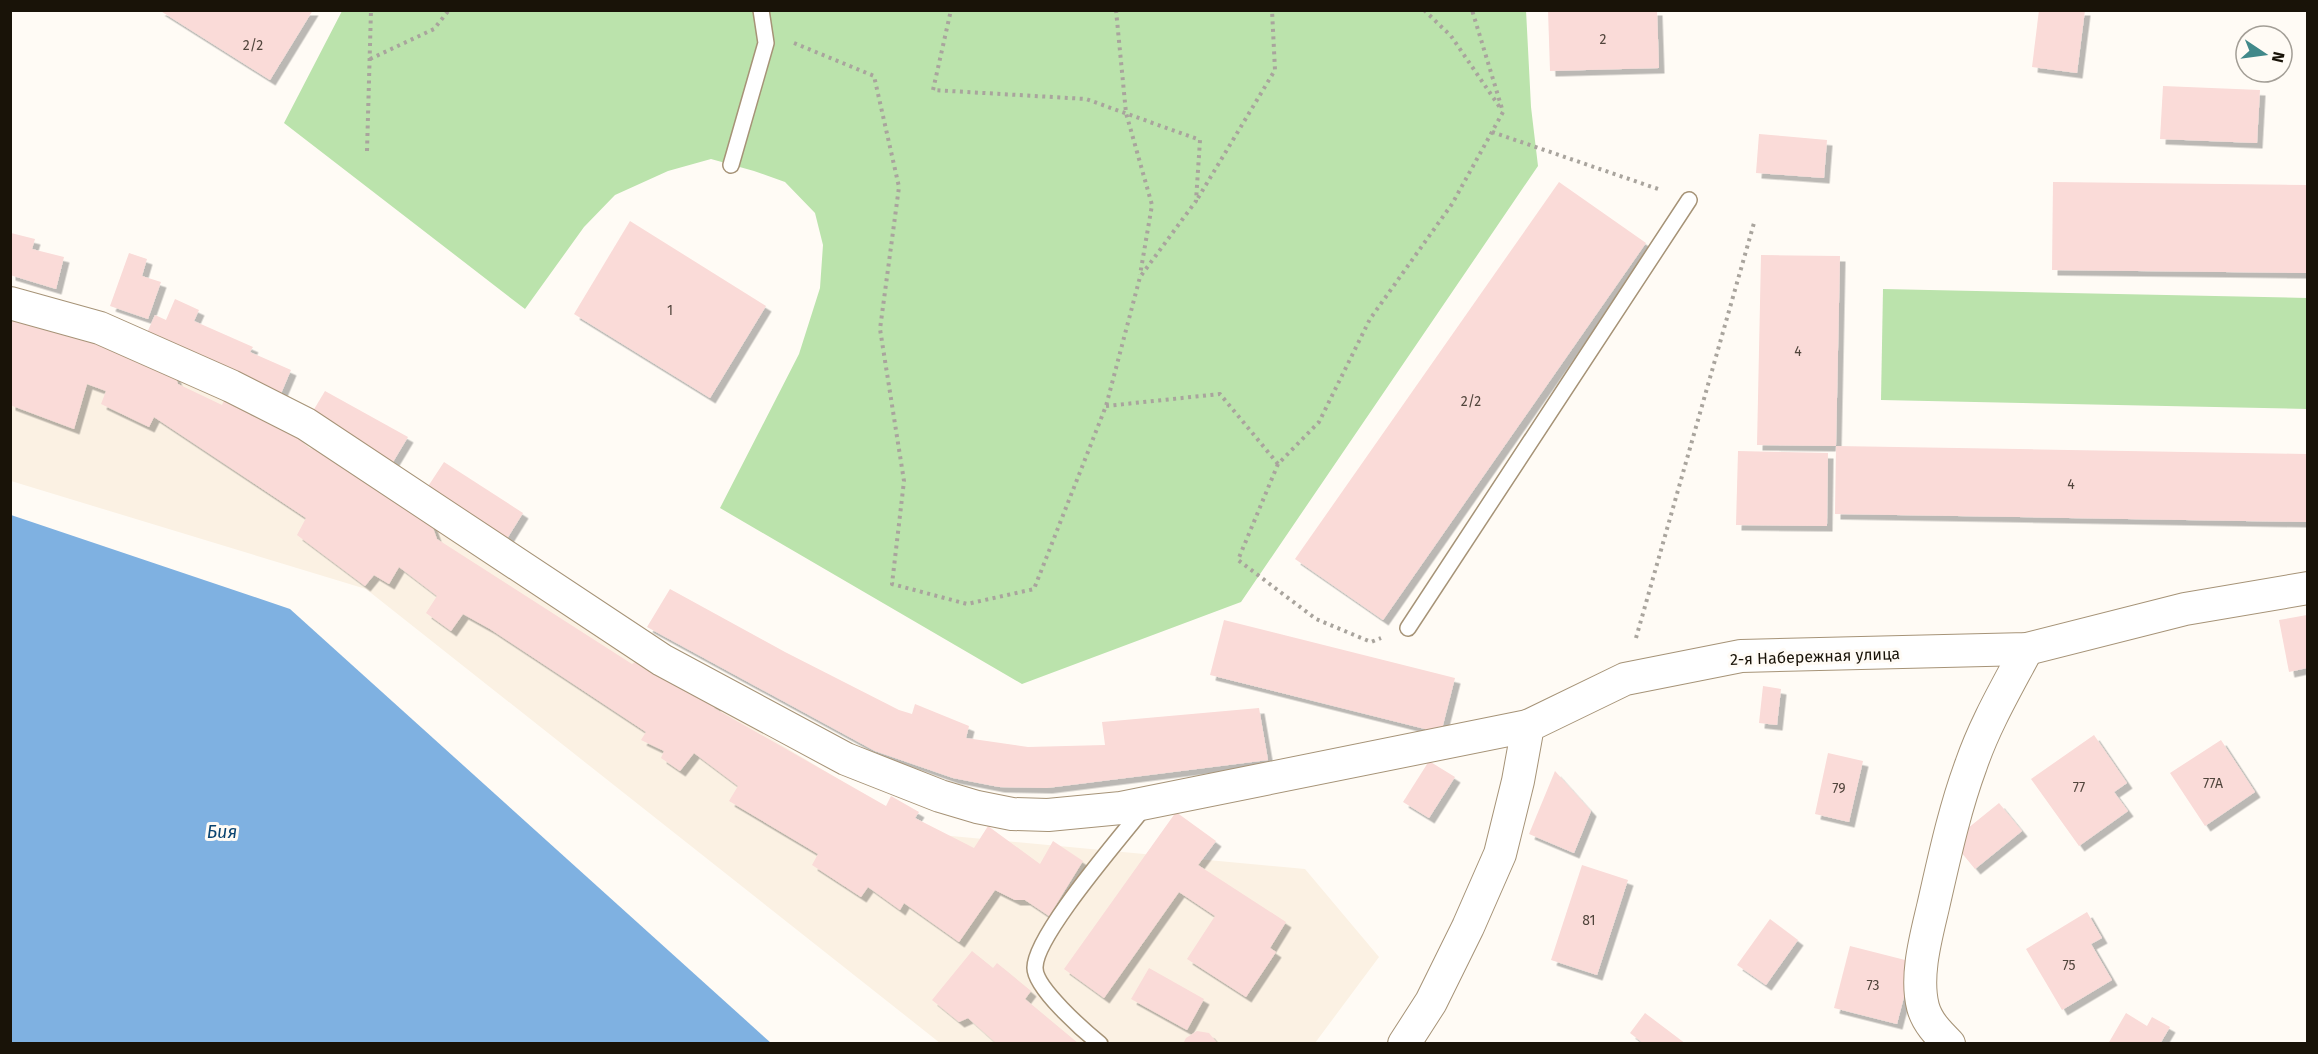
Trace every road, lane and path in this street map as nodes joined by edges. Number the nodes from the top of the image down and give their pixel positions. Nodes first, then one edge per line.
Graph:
1 (371, 10) edge
2 (449, 10) edge
3 (760, 10) edge
4 (951, 10) edge
5 (1116, 10) edge
6 (1272, 10) edge
7 (1424, 10) edge
8 (1472, 10) edge
9 (766, 43) junction
10 (370, 59) junction
11 (1503, 112) junction
12 (1126, 113) junction
13 (1492, 132) junction
14 (367, 151) dead end
15 (731, 165) dead end
16 (1689, 200) joint
17 (1196, 201) junction
18 (1754, 223) dead end
19 (1140, 277) junction
20 (10, 303) edge
21 (1106, 406) junction
22 (1278, 464) junction
23 (2307, 588) edge
24 (1408, 628) joint
25 (2027, 649) junction
26 (1625, 679) junction
27 (1528, 726) junction
28 (1148, 802) junction
29 (1100, 1044) edge
30 (1404, 1044) edge
31 (1949, 1044) edge

1 - 10 path
2 - 10 path
3 - 9 lane
4 - 12 path
5 - 12 path
6 - 17 path
7 - 11 path
8 - 11 path
9 - 15 lane
9 - 21 path
10 - 14 path
11 - 13 path
12 - 17 path
12 - 19 path
13 - 16 path
13 - 22 path
16 - 24 lane
17 - 19 path
18 - 26 path
19 - 21 path
20 - 28 street, 2-я Набережная улица
21 - 22 path
22 - 24 path
23 - 25 street, 2-я Набережная улица
25 - 26 street, 2-я Набережная улица
25 - 31 street
26 - 27 street, 2-я Набережная улица
27 - 28 street, 2-я Набережная улица
27 - 30 street
28 - 29 lane

